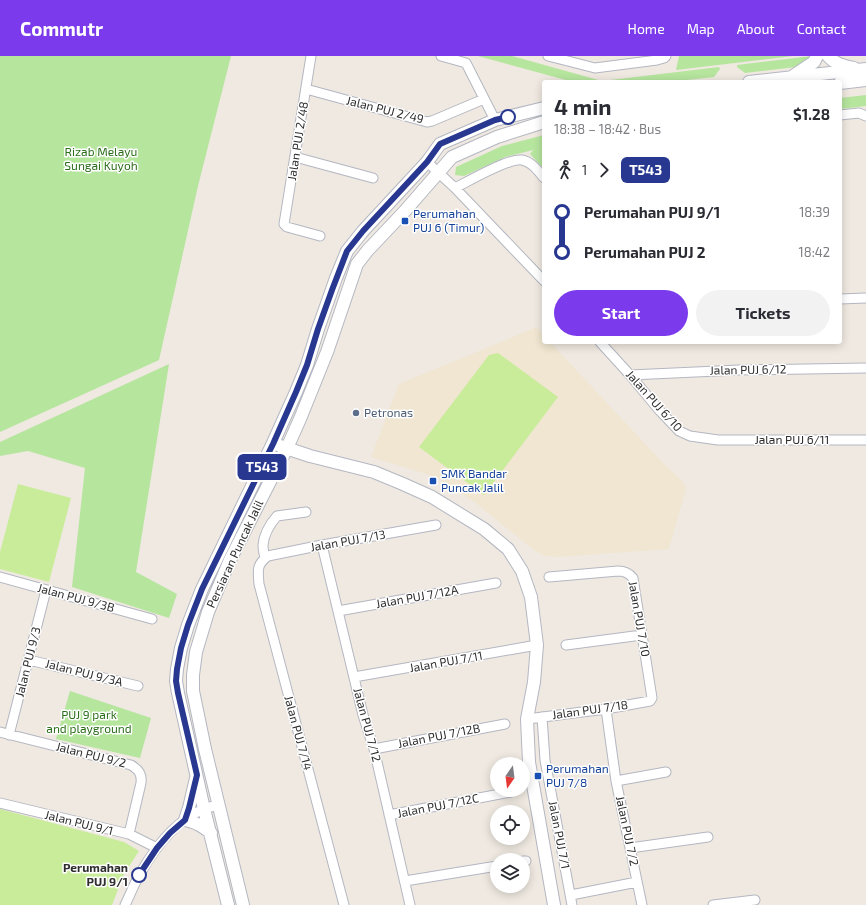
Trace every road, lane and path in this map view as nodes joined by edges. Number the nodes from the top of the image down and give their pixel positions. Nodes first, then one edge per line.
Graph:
1 (311, 56) edge
2 (441, 56) edge
3 (548, 56) edge
4 (666, 56) edge
5 (817, 56) edge
6 (823, 56) edge
7 (828, 56) edge
8 (863, 69) edge
9 (791, 77) junction
10 (825, 78) edge
11 (766, 80) edge
12 (866, 80) edge
13 (842, 83) edge
14 (306, 89) junction
15 (484, 99) junction
16 (542, 108) edge
17 (842, 115) edge
18 (866, 116) edge
19 (495, 120) junction
20 (542, 123) edge
21 (295, 157) junction
22 (427, 162) junction
23 (439, 173) junction
24 (542, 176) edge
25 (374, 178) dead end
26 (455, 188) junction
27 (320, 236) dead end
28 (542, 280) edge
29 (866, 298) edge
30 (842, 299) edge
31 (602, 344) edge
32 (866, 368) edge
33 (630, 375) junction
34 (296, 428) junction
35 (718, 440) joint
36 (866, 440) edge
37 (273, 444) junction
38 (287, 448) junction
39 (310, 456) junction
40 (277, 467) junction
41 (306, 512) dead end
42 (436, 525) dead end
43 (322, 545) junction
44 (263, 559) junction
45 (0, 577) edge
46 (549, 577) dead end
47 (496, 583) dead end
48 (46, 590) junction
49 (338, 611) junction
50 (152, 619) dead end
51 (642, 635) junction
52 (537, 645) junction
53 (566, 645) dead end
54 (29, 660) junction
55 (354, 677) junction
56 (138, 686) dead end
57 (652, 698) joint
58 (606, 709) junction
59 (542, 718) junction
60 (527, 720) junction
61 (505, 724) dead end
62 (0, 732) edge
63 (10, 734) junction
64 (374, 749) junction
65 (666, 772) dead end
66 (197, 775) junction
67 (616, 781) junction
68 (490, 796) edge
69 (0, 803) edge
70 (219, 805) junction
71 (204, 809) junction
72 (389, 815) junction
73 (185, 820) junction
74 (210, 833) junction
75 (129, 834) junction
76 (708, 837) dead end
77 (157, 848) junction
78 (630, 848) junction
79 (490, 867) edge
80 (405, 881) junction
81 (637, 882) junction
82 (571, 895) junction
83 (755, 900) dead end
84 (125, 905) edge
85 (228, 905) edge
86 (243, 905) edge
87 (344, 905) edge
88 (410, 905) edge
89 (554, 905) edge
90 (572, 905) edge
91 (642, 905) edge
92 (713, 905) edge

1 - 14 street, Jalan PUJ 2/48
2 - 15 street
3 - 4 street
5 - 9 main road
6 - 10 main road
7 - 8 main road
8 - 10 main road
9 - 10 main road
9 - 11 main road
12 - 13 main road
14 - 15 street, Jalan PUJ 2/49
14 - 21 street, Jalan PUJ 2/48
15 - 19 street
16 - 19 main road, Persiaran Puncak Jalil
17 - 18 street
19 - 22 main road, Persiaran Puncak Jalil
20 - 23 main road, Persiaran Puncak Jalil
21 - 25 street
21 - 27 street, Jalan PUJ 2/48
22 - 23 street
22 - 37 main road, Persiaran Puncak Jalil
23 - 26 street
23 - 34 main road, Persiaran Puncak Jalil
24 - 26 street
26 - 28 street
29 - 30 street
31 - 33 street, Jalan PUJ 6/10
32 - 33 street, Jalan PUJ 6/12
33 - 35 street, Jalan PUJ 6/10
34 - 38 main road, Persiaran Puncak Jalil
34 - 39 main road
35 - 36 street, Jalan PUJ 6/11
37 - 38 main road
37 - 66 main road, Persiaran Puncak Jalil
38 - 39 main road
38 - 40 main road, Persiaran Puncak Jalil
39 - 40 main road
39 - 52 main road
40 - 70 main road, Persiaran Puncak Jalil
41 - 44 street, Jalan PUJ 7/14
42 - 43 street, Jalan PUJ 7/13
43 - 44 street, Jalan PUJ 7/13
43 - 49 street, Jalan PUJ 7/12
44 - 87 street, Jalan PUJ 7/14
45 - 48 street, Jalan PUJ 9/3B
46 - 51 street, Jalan PUJ 7/10
47 - 49 street, Jalan PUJ 7/12A
48 - 50 street, Jalan PUJ 9/3B
48 - 54 street, Jalan PUJ 9/3
49 - 55 street, Jalan PUJ 7/12
51 - 53 street
51 - 57 street, Jalan PUJ 7/10
52 - 55 street, Jalan PUJ 7/11
52 - 60 main road
54 - 56 street, Jalan PUJ 9/3A
54 - 63 street, Jalan PUJ 9/3
55 - 64 street, Jalan PUJ 7/12
57 - 58 street, Jalan PUJ 7/18
58 - 59 street, Jalan PUJ 7/18
58 - 67 street, Jalan PUJ 7/2
59 - 60 street, Jalan PUJ 7/18
59 - 82 street, Jalan PUJ 7/1
60 - 89 main road
61 - 64 street, Jalan PUJ 7/12B
62 - 63 street, Jalan PUJ 9/2
63 - 75 street, Jalan PUJ 9/2
64 - 72 street, Jalan PUJ 7/12
65 - 67 street
66 - 71 main road, Persiaran Puncak Jalil
66 - 73 main road
67 - 78 street, Jalan PUJ 7/2
68 - 72 street, Jalan PUJ 7/12C
69 - 75 street, Jalan PUJ 9/1
70 - 71 street
70 - 86 main road, Persiaran Puncak Jalil
71 - 73 street
71 - 74 main road, Persiaran Puncak Jalil
72 - 80 street, Jalan PUJ 7/12
73 - 74 main road
73 - 77 street
74 - 85 main road, Persiaran Puncak Jalil
75 - 77 street, Jalan PUJ 9/1
76 - 78 street
77 - 84 street
78 - 81 street, Jalan PUJ 7/2
79 - 80 street
80 - 88 street, Jalan PUJ 7/12
81 - 82 street
81 - 91 street, Jalan PUJ 7/2
82 - 90 street, Jalan PUJ 7/1
83 - 92 street

